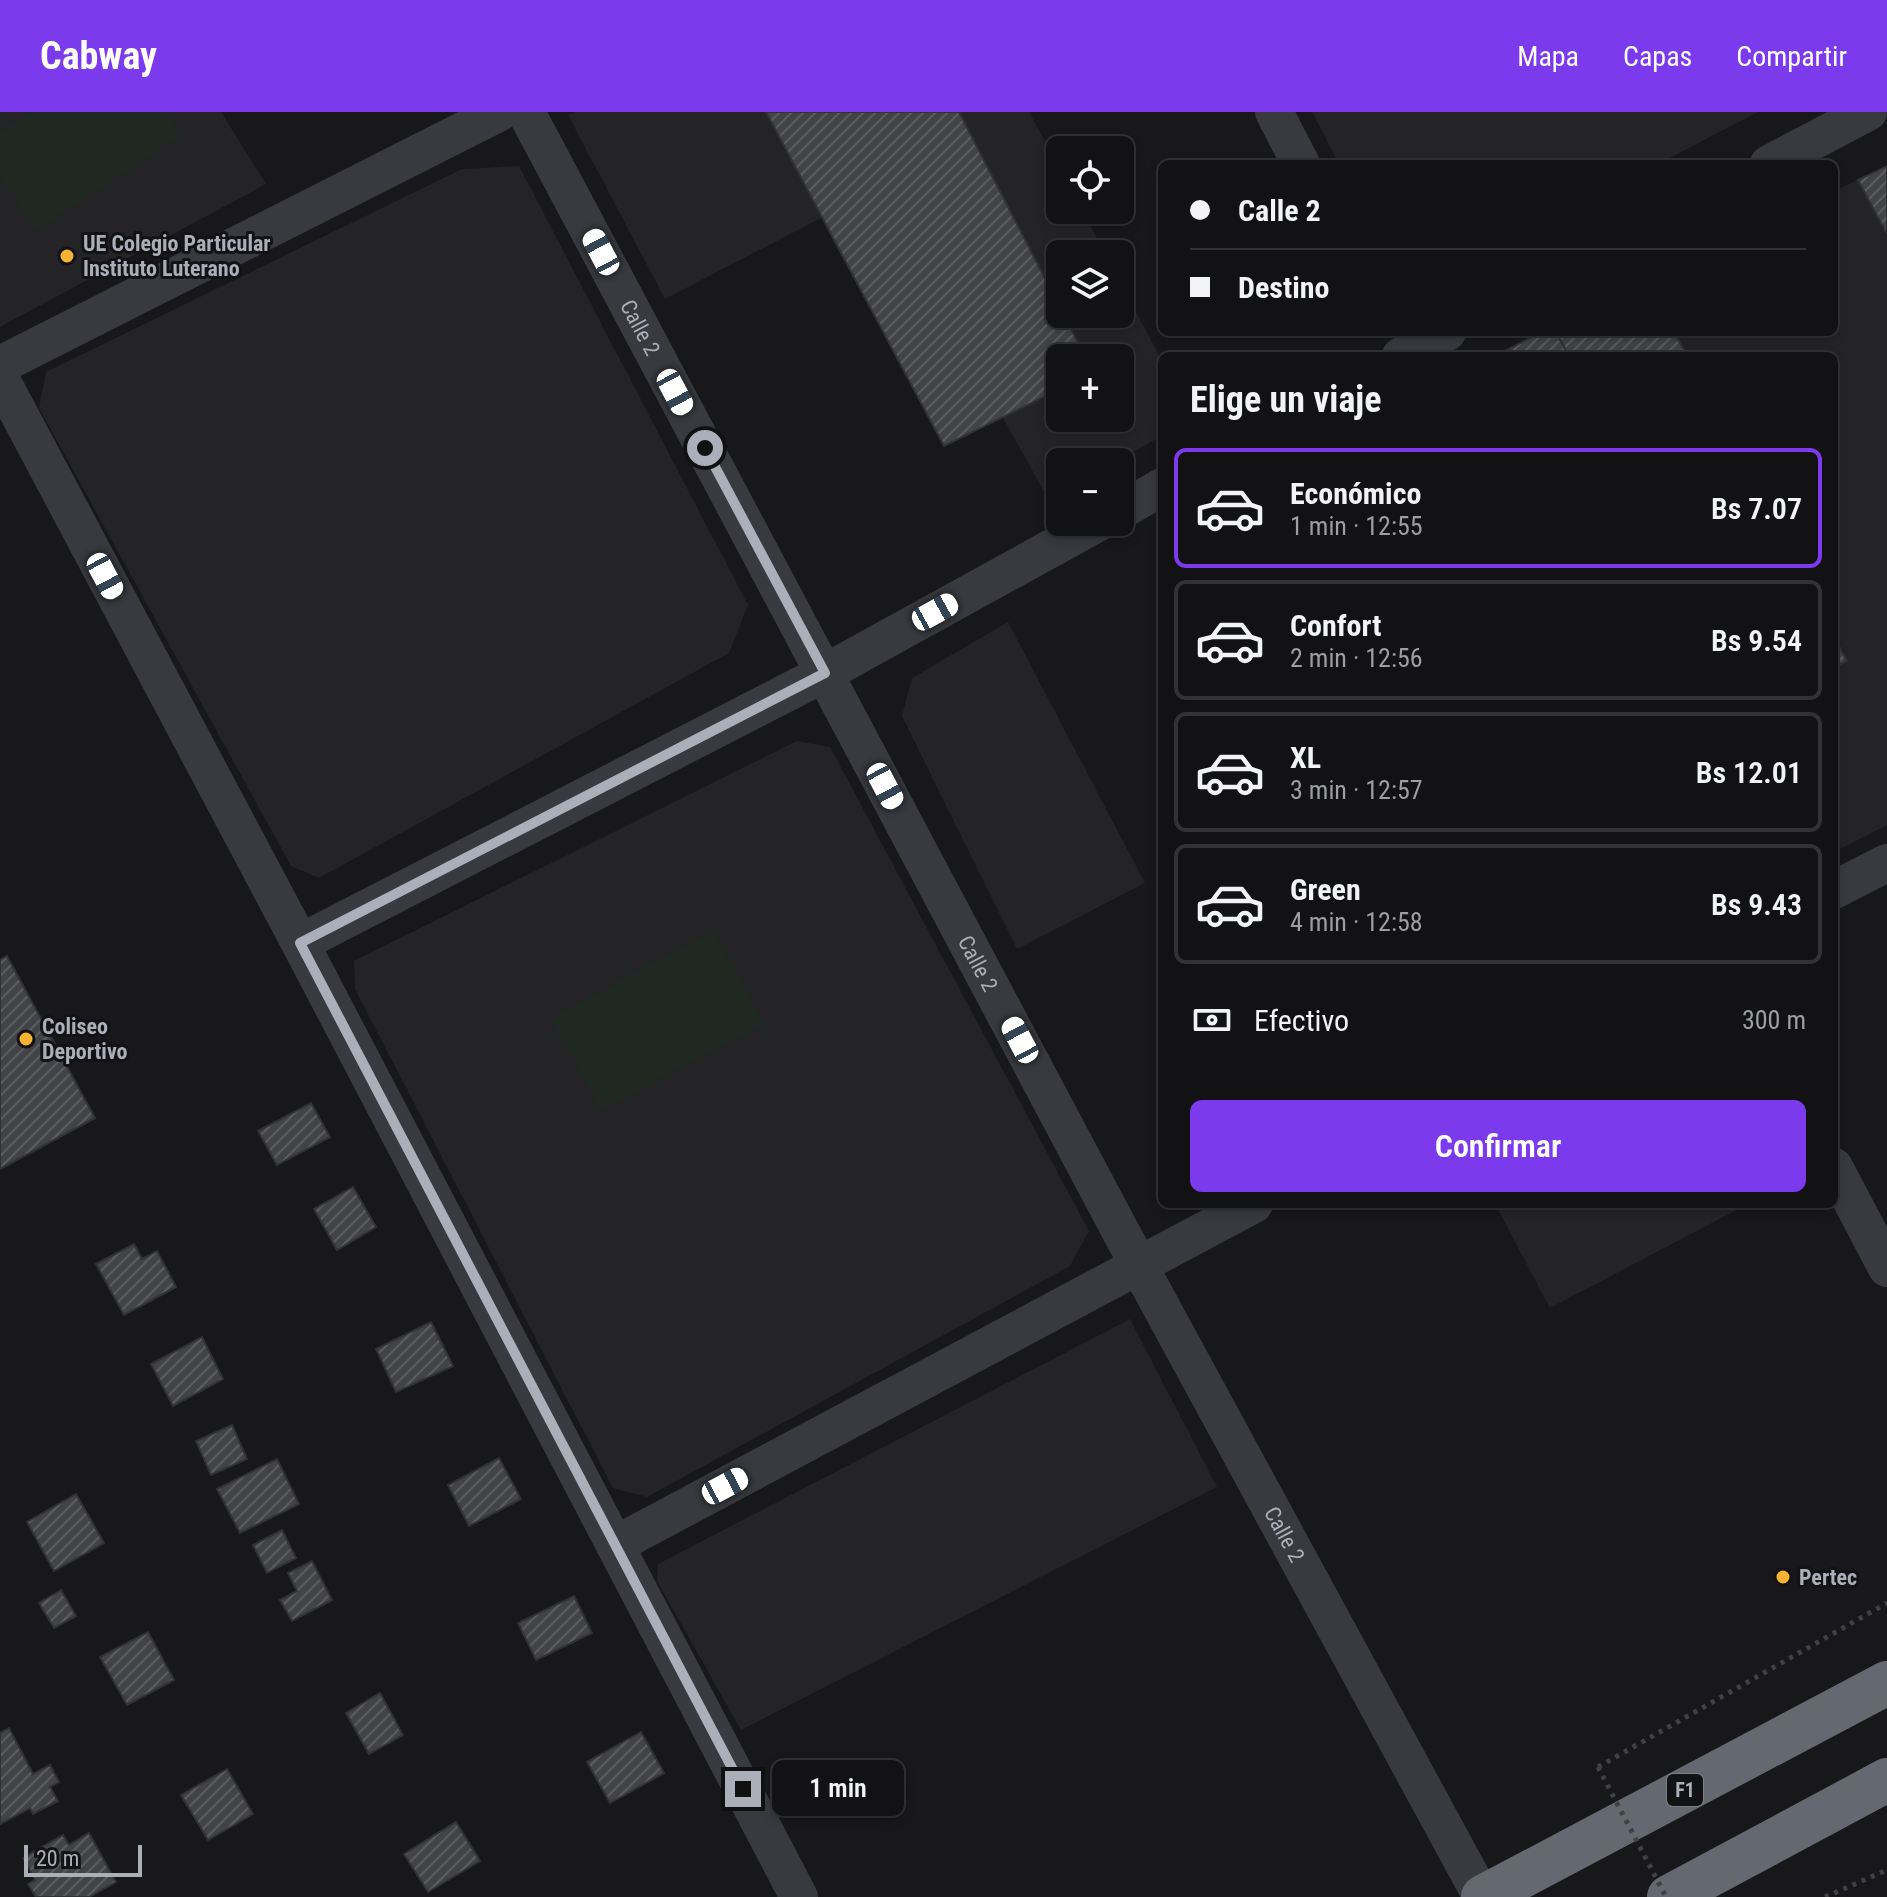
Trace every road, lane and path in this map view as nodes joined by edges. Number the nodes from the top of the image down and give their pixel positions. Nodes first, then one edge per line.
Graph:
1 (500, 112) edge
2 (526, 112) edge
3 (1274, 112) edge
4 (1868, 112) edge
5 (1299, 160) edge
6 (1777, 160) edge
7 (1439, 336) edge
8 (1409, 352) edge
9 (0, 365) edge
10 (0, 378) edge
11 (1158, 489) edge
12 (1134, 503) edge
13 (1074, 536) edge
14 (825, 673) junction
15 (1887, 863) edge
16 (1838, 888) edge
17 (300, 943) junction
18 (1838, 1175) edge
19 (1247, 1208) edge
20 (1139, 1266) junction
21 (1887, 1268) edge
22 (615, 1545) junction
23 (1887, 1603) edge
24 (1887, 1683) edge
25 (1887, 1780) edge
26 (1887, 1870) edge
27 (799, 1897) edge
28 (1482, 1897) edge
29 (1668, 1897) edge
30 (1825, 1897) edge

1 - 9 street
2 - 14 street, Calle 2
3 - 5 street
4 - 6 street
7 - 8 street
10 - 17 street
11 - 12 street
13 - 14 street
14 - 17 street
14 - 20 street, Calle 2
15 - 16 street
17 - 22 street
18 - 21 street
19 - 20 street
20 - 22 street
20 - 28 street, Calle 2
22 - 27 street
23 - 29 path, bridge
24 - 28 highway, F1
25 - 29 highway
26 - 30 path

